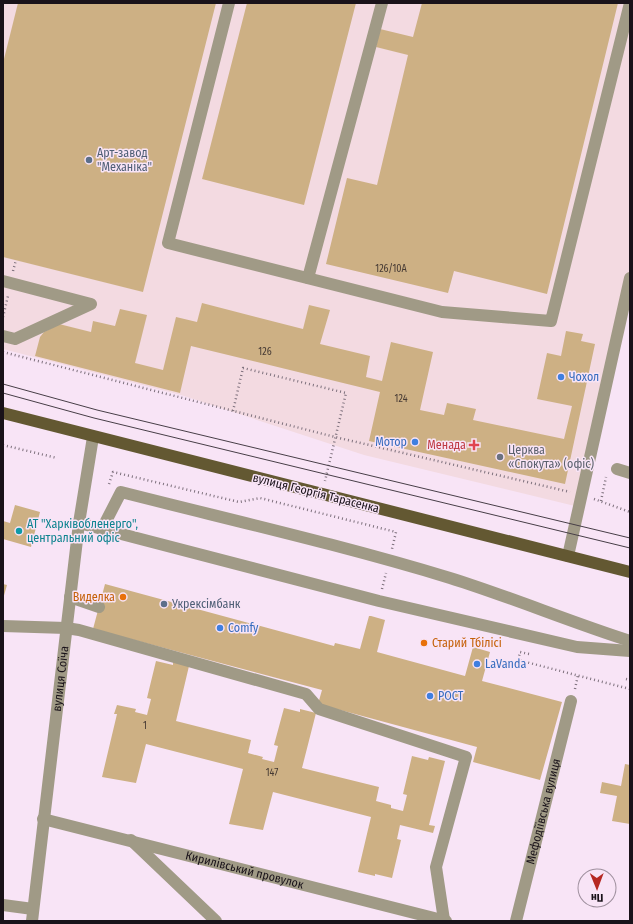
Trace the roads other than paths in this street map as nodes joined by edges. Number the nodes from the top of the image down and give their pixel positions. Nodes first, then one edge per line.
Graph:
1 (229, 3) edge
2 (382, 3) edge
3 (630, 3) edge
4 (308, 278) junction
5 (630, 278) edge
6 (3, 281) edge
7 (3, 336) edge
8 (3, 413) edge
9 (92, 437) junction
10 (612, 471) road end
11 (630, 473) edge
12 (79, 523) junction
13 (102, 529) junction
14 (568, 556) junction
15 (630, 572) edge
16 (70, 597) junction
17 (99, 607) dead end
18 (3, 626) edge
19 (66, 628) junction
20 (630, 641) edge
21 (630, 651) edge
22 (571, 701) dead end
23 (43, 819) junction
24 (130, 839) junction
25 (3, 905) edge
26 (32, 915) edge
27 (216, 921) edge
28 (445, 921) edge
29 (516, 921) edge

1 - 4 street
2 - 4 street
3 - 4 street
5 - 14 street
6 - 7 street
8 - 9 main road, вулиця Георгія Тарасенка
9 - 12 street, вулиця Соїча
9 - 14 main road, вулиця Георгія Тарасенка
10 - 11 street
12 - 13 street
12 - 16 street, вулиця Соїча
13 - 20 street
13 - 21 street
14 - 15 main road, вулиця Георгія Тарасенка
16 - 17 street
16 - 19 street, вулиця Соїча
18 - 19 street
19 - 23 street, вулиця Соїча
19 - 28 street
22 - 29 street, Мефодіївська вулиця
23 - 24 street, Кирилівський провулок
23 - 26 street, вулиця Соїча
24 - 27 street
24 - 28 street, Кирилівський провулок
25 - 26 street

